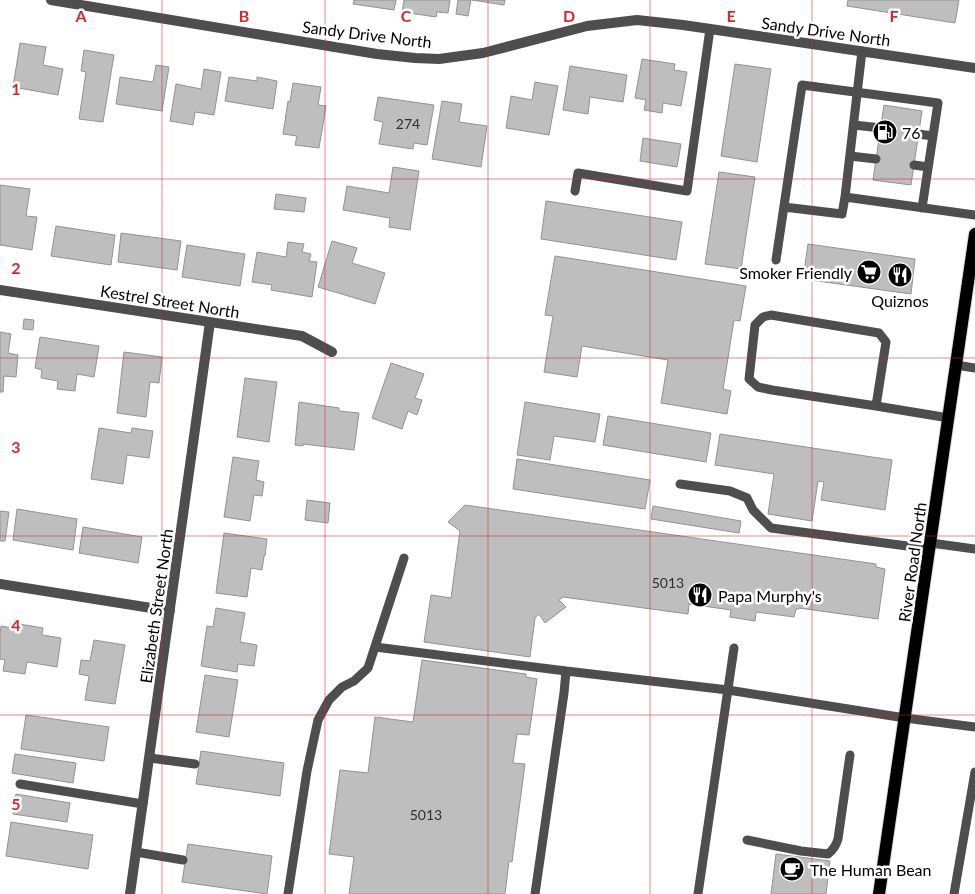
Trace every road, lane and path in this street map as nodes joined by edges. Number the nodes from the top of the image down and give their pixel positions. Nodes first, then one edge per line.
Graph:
1 (51, 0) edge
2 (710, 28) junction
3 (862, 51) junction
4 (975, 68) edge
5 (857, 92) junction
6 (854, 125) junction
7 (881, 128) dead end
8 (918, 134) dead end
9 (933, 136) junction
10 (850, 156) junction
11 (876, 159) dead end
12 (914, 165) dead end
13 (928, 167) junction
14 (575, 191) dead end
15 (845, 197) junction
16 (784, 207) junction
17 (922, 208) junction
18 (975, 215) edge
19 (975, 234) edge
20 (776, 260) dead end
21 (0, 290) edge
22 (210, 322) junction
23 (332, 352) dead end
24 (956, 365) junction
25 (975, 368) edge
26 (876, 406) junction
27 (949, 418) junction
28 (680, 484) dead end
29 (930, 546) junction
30 (975, 550) edge
31 (404, 558) dead end
32 (0, 584) edge
33 (170, 611) junction
34 (375, 647) junction
35 (734, 648) dead end
36 (566, 671) junction
37 (728, 690) junction
38 (905, 718) junction
39 (975, 727) edge
40 (850, 755) dead end
41 (150, 758) junction
42 (195, 764) dead end
43 (975, 772) edge
44 (20, 784) dead end
45 (143, 804) junction
46 (971, 823) edge
47 (747, 840) dead end
48 (136, 852) junction
49 (183, 860) dead end
50 (130, 894) edge
51 (288, 894) edge
52 (535, 894) edge
53 (698, 894) edge
54 (879, 894) edge
55 (954, 894) edge

1 - 2 street, Sandy Drive North
2 - 3 street, Sandy Drive North
2 - 14 lane
3 - 4 street, Sandy Drive North
3 - 5 lane
5 - 6 lane
5 - 9 lane
5 - 16 lane
6 - 7 lane
6 - 10 lane
8 - 9 lane
9 - 13 lane
10 - 11 lane
10 - 15 lane
12 - 13 lane
13 - 17 lane
15 - 16 lane
15 - 17 lane
16 - 20 lane
17 - 18 lane
19 - 24 main road, River Road North
21 - 22 street, Kestrel Street North
22 - 23 street, Kestrel Street North
22 - 33 street, Elizabeth Street North
24 - 25 lane
24 - 27 main road, River Road North
26 - 26 lane
26 - 27 lane
27 - 29 main road, River Road North
28 - 29 lane
29 - 30 lane
29 - 38 main road, River Road North
31 - 34 lane
32 - 33 street
33 - 41 street, Elizabeth Street North
34 - 36 lane
34 - 51 lane
35 - 37 lane
36 - 37 lane
36 - 52 lane
37 - 38 lane
37 - 53 lane
38 - 39 lane
38 - 54 main road, River Road North
40 - 47 lane
41 - 42 lane
41 - 45 street, Elizabeth Street North
43 - 46 lane
44 - 45 lane
45 - 48 street, Elizabeth Street North
46 - 55 lane
48 - 49 lane
48 - 50 street, Elizabeth Street North

